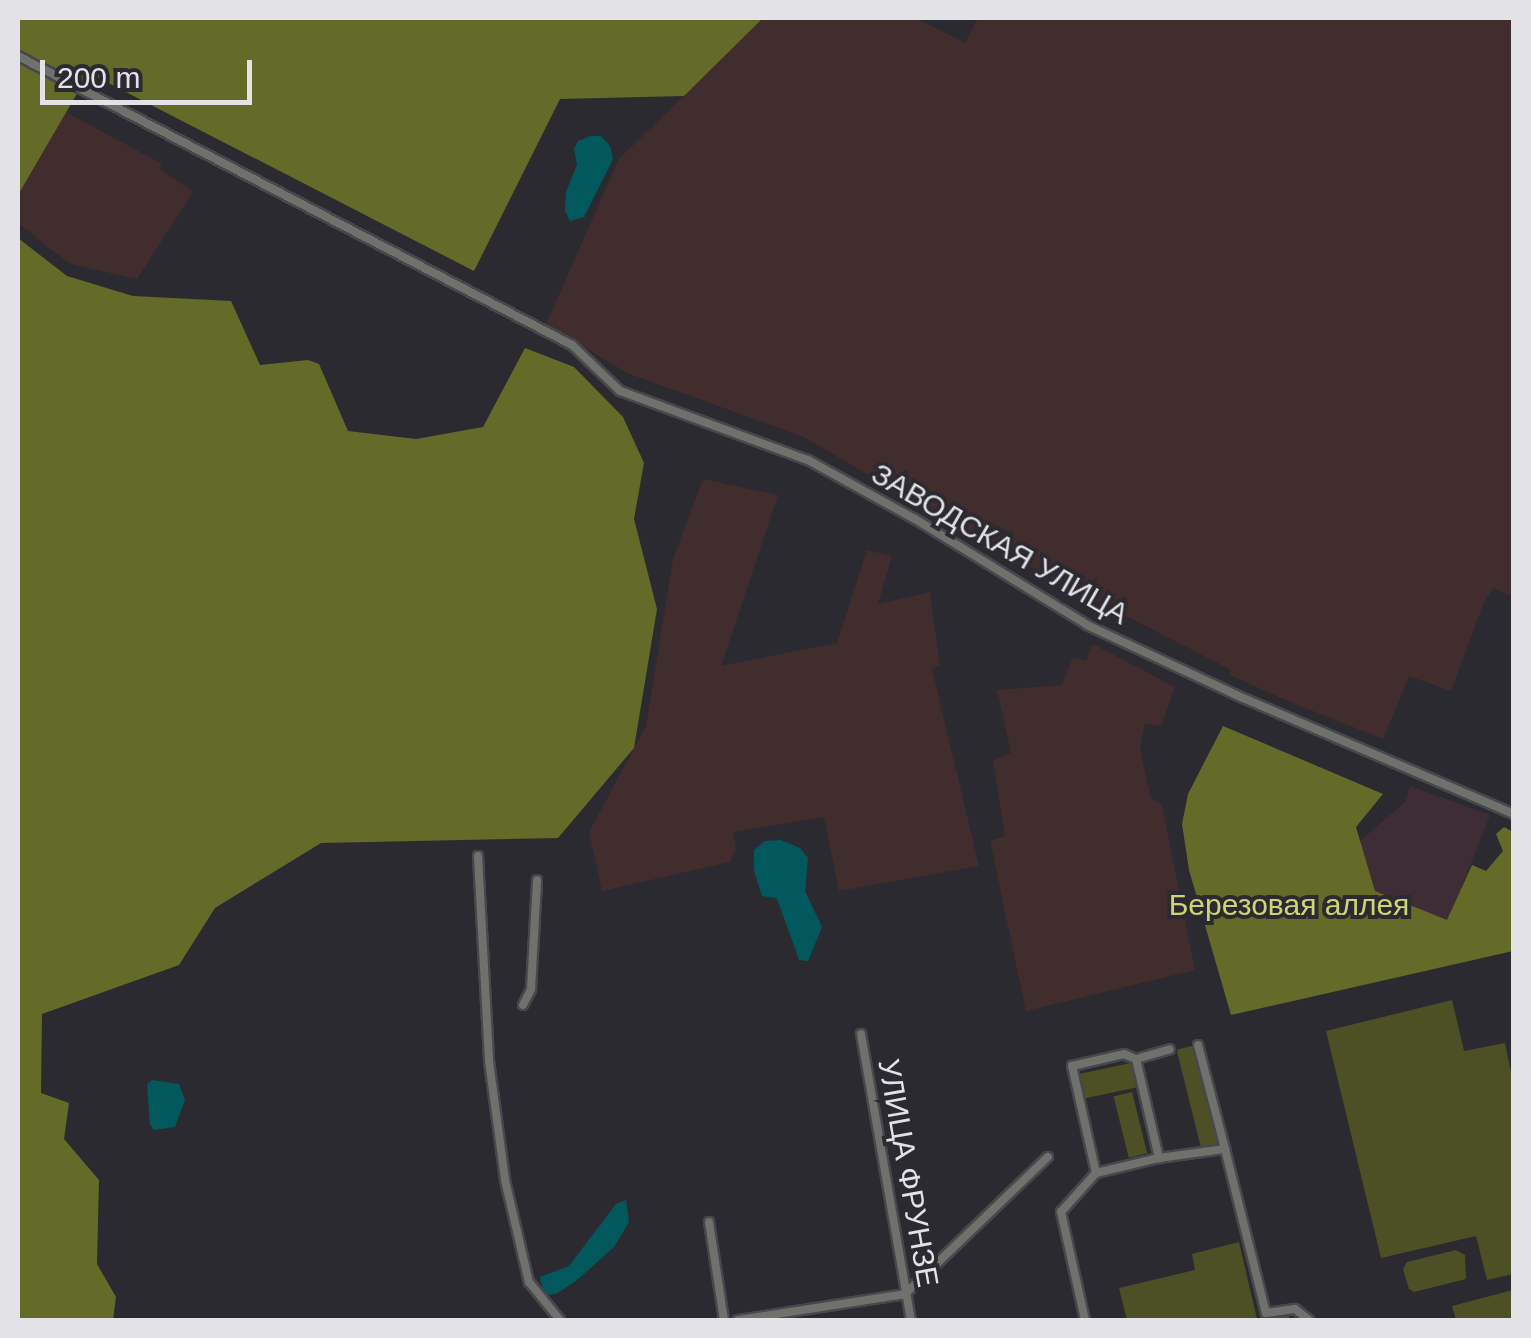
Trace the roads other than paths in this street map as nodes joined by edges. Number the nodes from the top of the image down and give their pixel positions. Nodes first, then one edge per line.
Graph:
1 (18, 56) edge
2 (1514, 814) edge
3 (478, 856) dead end
4 (537, 880) dead end
5 (522, 1005) dead end
6 (861, 1034) dead end
7 (1198, 1045) dead end
8 (1170, 1050) dead end
9 (1136, 1059) junction
10 (1225, 1149) junction
11 (1048, 1157) dead end
12 (1159, 1158) junction
13 (1096, 1174) junction
14 (709, 1222) dead end
15 (905, 1294) junction
16 (560, 1320) edge
17 (724, 1320) edge
18 (738, 1320) edge
19 (910, 1320) edge
20 (1085, 1320) edge
21 (1309, 1320) edge

1 - 2 street, ЗАВОДСКАЯ УЛИЦА
3 - 16 street
4 - 5 street
6 - 15 street, УЛИЦА ФРУНЗЕ
7 - 10 street
8 - 9 street
9 - 12 street
9 - 13 street
10 - 12 street
10 - 21 street
11 - 15 street
12 - 13 street
13 - 20 street
14 - 17 street
15 - 18 street
15 - 19 street, УЛИЦА ФРУНЗЕ

